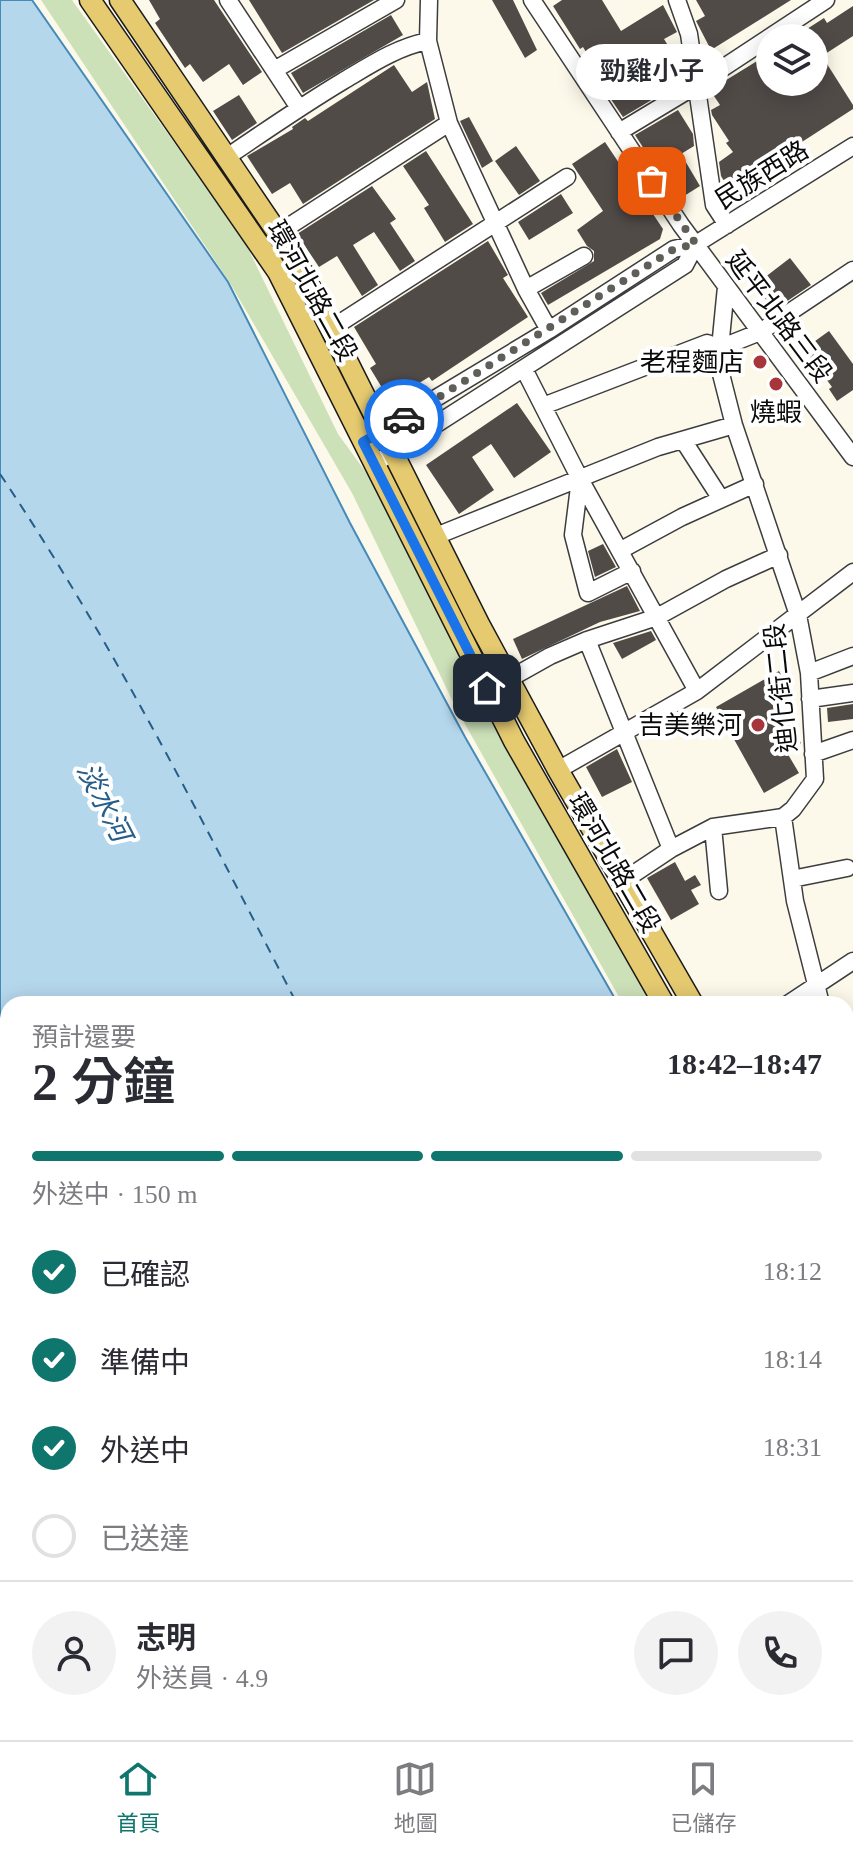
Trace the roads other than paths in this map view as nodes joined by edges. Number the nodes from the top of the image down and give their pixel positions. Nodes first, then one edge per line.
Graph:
1 (90, 0) edge
2 (120, 0) edge
3 (229, 0) edge
4 (396, 0) edge
5 (429, 0) edge
6 (532, 0) edge
7 (677, 0) edge
8 (826, 0) edge
9 (428, 41) junction
10 (276, 69) junction
11 (697, 85) junction
12 (299, 108) junction
13 (449, 123) junction
14 (619, 132) junction
15 (853, 146) edge
16 (227, 157) junction
17 (567, 177) dead end
18 (497, 223) junction
19 (727, 225) junction
20 (280, 232) junction
21 (696, 244) junction
22 (584, 256) dead end
23 (853, 270) edge
24 (726, 287) junction
25 (526, 289) junction
26 (332, 328) junction
27 (549, 330) junction
28 (760, 332) junction
29 (720, 348) junction
30 (524, 369) junction
31 (543, 406) junction
32 (734, 425) junction
33 (383, 431) junction
34 (683, 440) junction
35 (363, 442) junction
36 (394, 452) junction
37 (853, 457) edge
38 (374, 464) junction
39 (580, 479) junction
40 (755, 484) junction
41 (721, 499) junction
42 (436, 536) junction
43 (621, 550) junction
44 (779, 555) junction
45 (632, 571) junction
46 (853, 572) edge
47 (798, 615) junction
48 (657, 617) junction
49 (587, 640) junction
50 (853, 656) edge
51 (809, 673) junction
52 (509, 679) junction
53 (697, 691) junction
54 (853, 693) edge
55 (810, 699) junction
56 (625, 730) junction
57 (853, 740) edge
58 (813, 754) junction
59 (558, 770) junction
60 (783, 817) junction
61 (713, 827) junction
62 (671, 849) junction
63 (847, 868) dead end
64 (792, 879) junction
65 (623, 881) junction
66 (719, 891) dead end
67 (852, 964) edge
68 (816, 984) junction
69 (659, 996) edge
70 (688, 996) edge
71 (799, 996) edge
72 (819, 996) edge

1 - 35 main road, 環河北路二段
2 - 16 main road, 環河北路二段
3 - 10 street
4 - 10 street
5 - 9 street
6 - 14 street, 延平北路三段
7 - 11 street
8 - 11 street
9 - 12 street
9 - 13 street
10 - 12 street
11 - 14 street
11 - 19 street
12 - 16 street
13 - 18 street
13 - 20 street
14 - 21 street, 延平北路三段
15 - 19 street, 民族西路
16 - 20 main road, 環河北路二段
17 - 18 street
18 - 25 street
18 - 26 street
19 - 21 street, 民族西路
20 - 26 main road, 環河北路二段
21 - 24 street, 延平北路三段
21 - 27 street, 民族西路
21 - 30 street, 民族西路
22 - 25 street
23 - 28 street
24 - 28 street, 延平北路三段
24 - 29 street, 迪化街二段
25 - 27 street
26 - 33 main road, 環河北路二段
27 - 33 street, 民族西路
28 - 29 street
28 - 37 street, 延平北路三段
29 - 31 street
29 - 32 street, 迪化街二段
30 - 31 street
30 - 36 street, 民族西路
31 - 39 street
32 - 34 street
32 - 40 street, 迪化街二段
33 - 35 street, 民族西路
33 - 36 main road, 環河北路二段
34 - 39 street
34 - 41 street
35 - 38 main road, 環河北路二段
36 - 38 street, 民族西路
36 - 42 main road, 環河北路二段
38 - 69 main road, 環河北路二段
39 - 42 street
39 - 43 street
39 - 45 street
40 - 41 street
40 - 44 street, 迪化街二段
41 - 43 street
42 - 52 main road, 環河北路二段
43 - 45 street
44 - 47 street, 迪化街二段
44 - 48 street
45 - 48 street
46 - 47 street
47 - 51 street, 迪化街二段
47 - 53 street
48 - 49 street
48 - 53 street
49 - 52 street
49 - 56 street
50 - 51 street
51 - 55 street, 迪化街二段
52 - 59 main road, 環河北路二段
53 - 56 street
54 - 55 street
55 - 58 street, 迪化街二段
56 - 59 street
56 - 62 street
57 - 58 street
58 - 60 street, 迪化街二段
59 - 65 main road, 環河北路二段
60 - 61 street
60 - 64 street
61 - 62 street
61 - 66 street
62 - 65 street
63 - 64 street
64 - 68 street
65 - 70 main road, 環河北路二段
67 - 68 street
68 - 71 street
68 - 72 street

